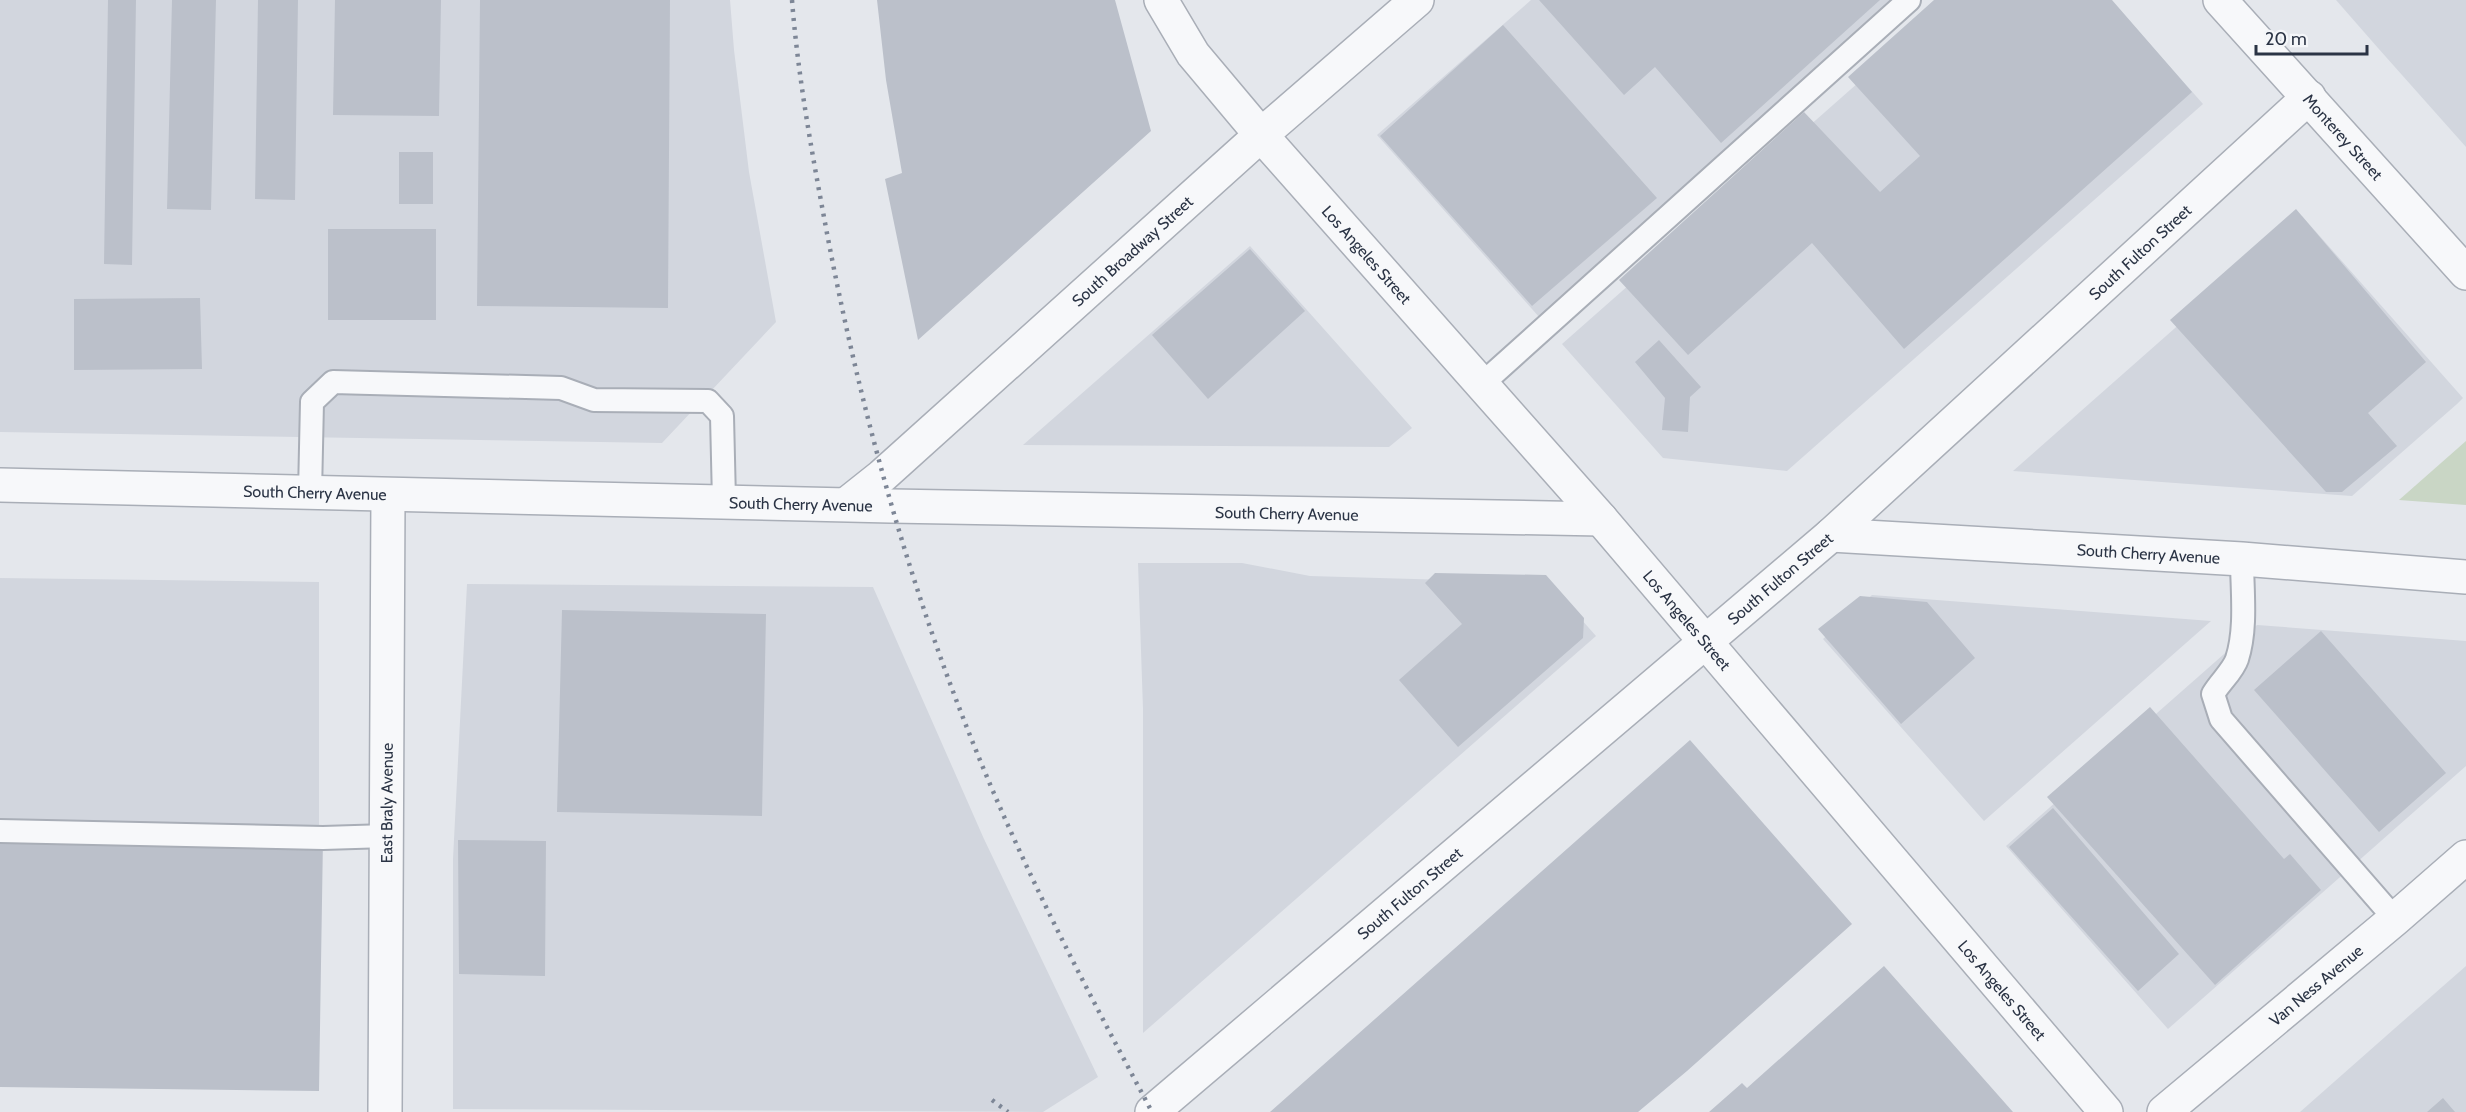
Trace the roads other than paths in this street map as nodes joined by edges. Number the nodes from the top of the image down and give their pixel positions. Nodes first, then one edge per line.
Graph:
1 (1161, 0) edge
2 (1417, 0) edge
3 (1909, 0) edge
4 (2220, 0) edge
5 (2309, 97) junction
6 (1261, 135) junction
7 (2466, 273) edge
8 (1482, 384) junction
9 (0, 485) edge
10 (310, 493) junction
11 (388, 495) junction
12 (724, 501) junction
13 (849, 503) junction
14 (1601, 519) junction
15 (1831, 535) junction
16 (2242, 559) junction
17 (2466, 577) edge
18 (1706, 640) junction
19 (0, 831) edge
20 (387, 836) junction
21 (2466, 857) edge
22 (2395, 919) junction
23 (385, 1112) edge
24 (1152, 1112) edge
25 (2106, 1112) edge
26 (2164, 1112) edge

1 - 6 street, Los Angeles Street
2 - 6 street, South Broadway Street
3 - 8 lane
4 - 5 street, Monterey Street
5 - 7 street, Monterey Street
5 - 15 street, South Fulton Street
6 - 8 street, Los Angeles Street
6 - 13 street, South Broadway Street
8 - 14 street, Los Angeles Street
9 - 10 street, South Cherry Avenue
10 - 11 street, South Cherry Avenue
10 - 12 lane
11 - 12 street, South Cherry Avenue
11 - 20 street, East Braly Avenue
12 - 13 street, South Cherry Avenue
13 - 14 street, South Cherry Avenue
14 - 18 street, Los Angeles Street
15 - 16 street, South Cherry Avenue
15 - 18 street, South Fulton Street
16 - 17 street, South Cherry Avenue
16 - 22 lane
18 - 24 street, South Fulton Street
18 - 25 street, Los Angeles Street
19 - 20 lane
20 - 23 street, East Braly Avenue
21 - 22 street, Van Ness Avenue
22 - 26 street, Van Ness Avenue

